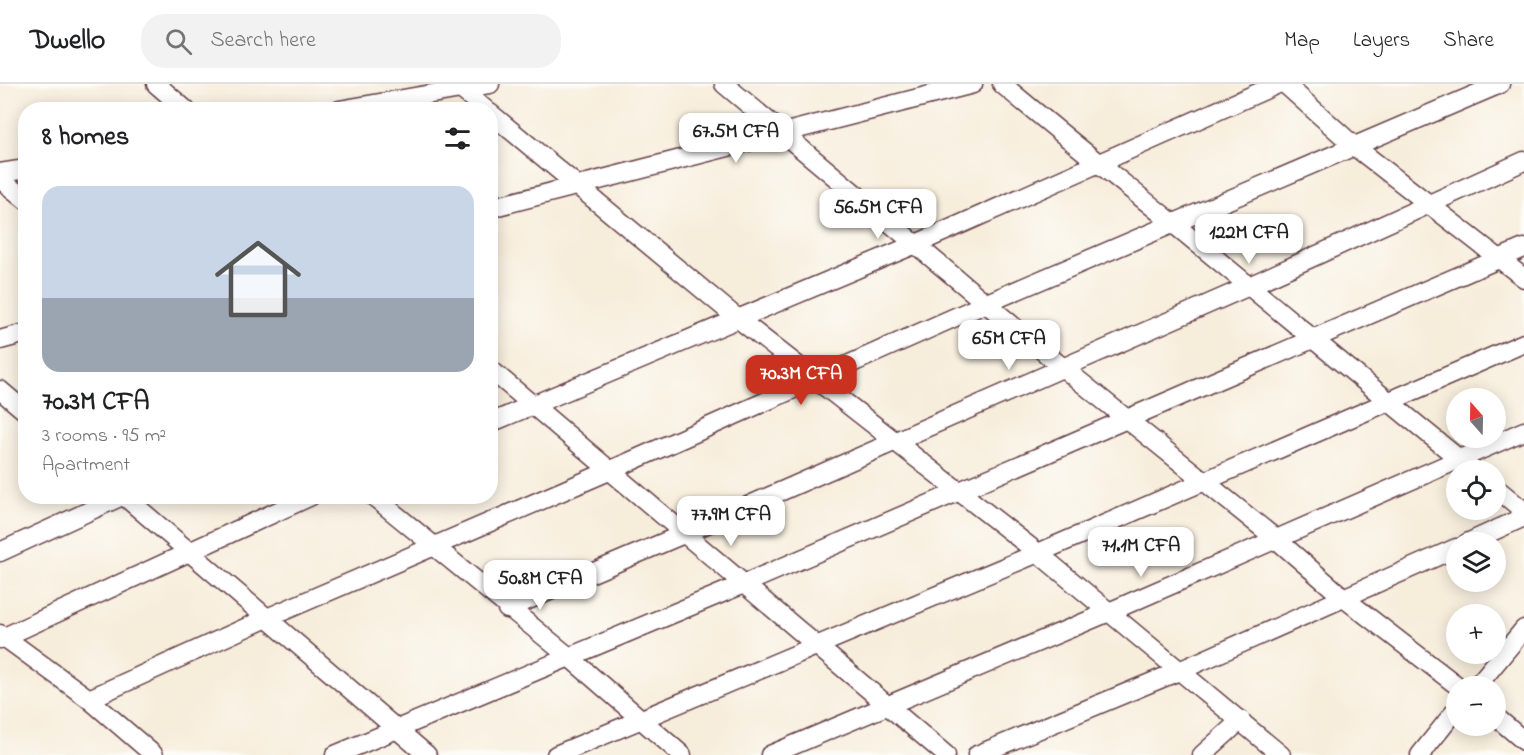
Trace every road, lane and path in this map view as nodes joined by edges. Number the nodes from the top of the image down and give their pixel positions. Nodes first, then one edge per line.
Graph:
1 (156, 84) edge
2 (490, 84) edge
3 (724, 84) edge
4 (973, 84) edge
5 (1002, 84) edge
6 (1278, 84) edge
7 (1285, 84) edge
8 (1500, 84) edge
9 (457, 86) edge
10 (177, 102) edge
11 (378, 102) edge
12 (476, 102) edge
13 (498, 119) edge
14 (785, 133) junction
15 (1354, 146) junction
16 (1524, 161) edge
17 (1097, 165) junction
18 (18, 170) edge
19 (0, 173) edge
20 (0, 179) edge
21 (580, 186) junction
22 (18, 194) edge
23 (1430, 204) junction
24 (498, 206) edge
25 (1175, 225) junction
26 (916, 244) junction
27 (1524, 248) edge
28 (1501, 258) junction
29 (1524, 278) edge
30 (1247, 287) junction
31 (987, 303) junction
32 (737, 318) junction
33 (18, 335) edge
34 (0, 340) edge
35 (1313, 340) junction
36 (1524, 343) edge
37 (1062, 368) junction
38 (498, 376) edge
39 (815, 380) junction
40 (0, 390) edge
41 (1388, 402) junction
42 (18, 405) edge
43 (534, 406) junction
44 (498, 420) edge
45 (1127, 420) junction
46 (1524, 431) edge
47 (892, 441) junction
48 (1460, 459) junction
49 (609, 471) junction
50 (1202, 480) junction
51 (958, 493) junction
52 (1506, 496) edge
53 (105, 504) edge
54 (133, 504) edge
55 (294, 504) edge
56 (382, 504) edge
57 (1524, 511) edge
58 (1524, 517) edge
59 (1491, 532) edge
60 (686, 533) junction
61 (1275, 539) junction
62 (432, 546) junction
63 (0, 552) edge
64 (191, 552) junction
65 (1038, 553) junction
66 (1446, 553) edge
67 (746, 583) junction
68 (1345, 599) junction
69 (507, 609) junction
70 (1109, 612) junction
71 (267, 618) junction
72 (1524, 628) edge
73 (1, 636) edge
74 (819, 645) junction
75 (568, 656) junction
76 (1179, 671) junction
77 (1485, 676) edge
78 (1446, 677) edge
79 (89, 699) junction
80 (890, 706) junction
81 (640, 720) junction
82 (1241, 720) junction
83 (1446, 722) edge
84 (1506, 726) edge
85 (397, 729) junction
86 (1524, 741) edge
87 (154, 755) edge
88 (335, 755) edge
89 (427, 755) edge
90 (556, 755) edge
91 (682, 755) edge
92 (770, 755) edge
93 (946, 755) edge
94 (977, 755) edge
95 (1202, 755) edge
96 (1281, 755) edge
97 (1420, 755) edge

1 - 10 street
2 - 9 street
3 - 14 street
4 - 14 street
5 - 17 street
6 - 17 street
7 - 15 street
8 - 15 street
9 - 11 street
9 - 12 street
13 - 21 street
14 - 21 street
14 - 26 street
15 - 23 street
15 - 25 street
16 - 23 street
17 - 25 street
17 - 26 street
18 - 19 street
20 - 22 street
21 - 24 street
21 - 32 street
23 - 28 street
23 - 30 street
25 - 30 street
25 - 31 street
26 - 31 street
26 - 32 street
27 - 28 street
28 - 29 street
28 - 35 street
30 - 35 street
30 - 37 street
31 - 37 street
31 - 39 street
32 - 39 street
32 - 43 street
33 - 34 street
35 - 41 street
35 - 45 street
36 - 41 street
37 - 45 street
37 - 47 street
38 - 43 street
39 - 47 street
39 - 49 street
40 - 42 street
41 - 48 street
41 - 50 street
43 - 44 street
43 - 49 street
45 - 50 street
45 - 51 street
46 - 48 street
47 - 51 street
47 - 60 street
48 - 61 street
49 - 60 street
49 - 62 street
50 - 61 street
50 - 65 street
51 - 65 street
51 - 67 street
52 - 57 street
53 - 63 street
54 - 64 street
55 - 64 street
56 - 62 street
58 - 59 street
60 - 67 street
60 - 69 street
61 - 68 street
61 - 70 street
62 - 69 street
62 - 71 street
64 - 71 street
64 - 73 street
65 - 70 street
65 - 74 street
66 - 68 street
67 - 74 street
67 - 75 street
68 - 76 street
68 - 78 street
69 - 75 street
70 - 76 street
70 - 80 street
71 - 79 street
71 - 85 street
72 - 77 street
73 - 79 street
74 - 80 street
74 - 81 street
75 - 81 street
75 - 85 street
76 - 82 street
76 - 94 street
79 - 87 street
80 - 92 street
80 - 93 street
81 - 90 street
81 - 91 street
82 - 95 street
82 - 96 street
83 - 97 street
84 - 86 street
85 - 88 street
85 - 89 street

